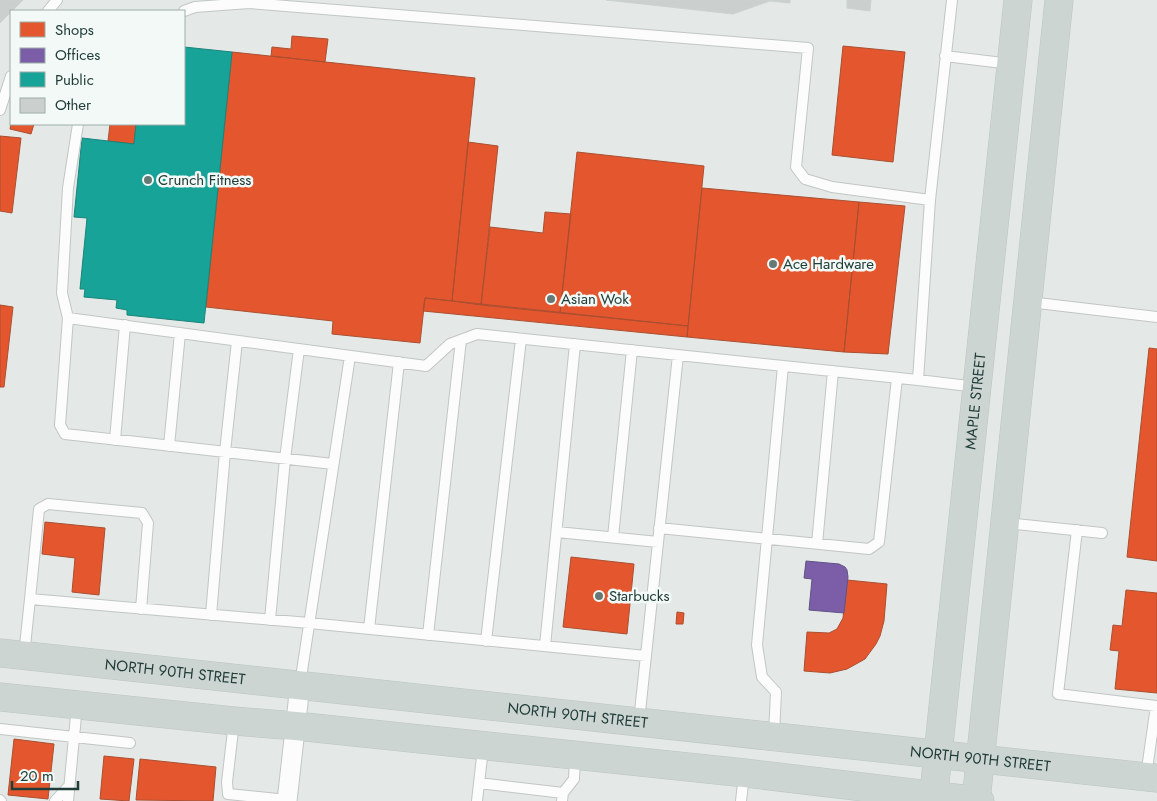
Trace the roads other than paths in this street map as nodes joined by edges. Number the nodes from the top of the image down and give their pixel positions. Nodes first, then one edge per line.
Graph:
1 (57, 0) edge
2 (952, 0) edge
3 (1018, 0) edge
4 (1059, 0) edge
5 (49, 10) edge
6 (185, 11) edge
7 (946, 56) junction
8 (1012, 64) junction
9 (10, 79) edge
10 (0, 110) edge
11 (78, 125) edge
12 (930, 200) junction
13 (1028, 302) junction
14 (1157, 317) edge
15 (68, 318) junction
16 (125, 326) junction
17 (180, 333) junction
18 (521, 339) junction
19 (461, 340) junction
20 (237, 341) junction
21 (575, 344) junction
22 (299, 349) junction
23 (632, 350) junction
24 (678, 355) junction
25 (350, 356) junction
26 (399, 362) junction
27 (783, 366) junction
28 (833, 371) junction
29 (897, 378) junction
30 (918, 380) junction
31 (977, 387) junction
32 (114, 440) junction
33 (169, 446) junction
34 (225, 452) junction
35 (286, 459) junction
36 (333, 464) junction
37 (1005, 523) junction
38 (659, 528) junction
39 (1077, 530) junction
40 (557, 532) junction
41 (1102, 533) dead end
42 (612, 537) junction
43 (767, 539) junction
44 (658, 542) junction
45 (817, 544) junction
46 (30, 599) junction
47 (141, 609) junction
48 (211, 615) junction
49 (270, 620) junction
50 (309, 623) junction
51 (369, 629) junction
52 (428, 635) junction
53 (486, 641) junction
54 (545, 646) junction
55 (12, 654) edge
56 (646, 656) junction
57 (300, 685) junction
58 (0, 697) edge
59 (77, 704) junction
60 (639, 721) junction
61 (234, 722) junction
62 (296, 726) junction
63 (0, 729) edge
64 (774, 736) junction
65 (74, 737) junction
66 (130, 744) dead end
67 (483, 746) junction
68 (938, 754) junction
69 (575, 755) junction
70 (980, 759) junction
71 (744, 773) junction
72 (1152, 777) edge
73 (480, 783) junction
74 (69, 786) junction
75 (562, 797) edge
76 (226, 798) edge
77 (934, 798) edge
78 (287, 800) edge
79 (55, 801) edge
80 (68, 801) edge
81 (478, 801) edge
82 (741, 801) edge
83 (976, 801) edge
84 (980, 801) edge

1 - 5 lane
2 - 7 lane
3 - 8 main road, MAPLE STREET
4 - 13 main road
6 - 12 lane
7 - 8 lane
7 - 12 lane
8 - 31 main road, MAPLE STREET
9 - 10 lane
11 - 15 lane
12 - 30 lane
13 - 14 lane
13 - 37 main road
15 - 16 lane
15 - 32 lane
16 - 17 lane
16 - 32 lane
17 - 20 lane
17 - 33 lane
18 - 19 lane
18 - 21 lane
18 - 53 lane
19 - 26 lane
19 - 52 lane
20 - 22 lane
20 - 34 lane
21 - 23 lane
21 - 40 lane
22 - 25 lane
22 - 35 lane
23 - 24 lane
23 - 42 lane
24 - 27 lane
24 - 38 lane
25 - 26 lane
25 - 36 lane
26 - 51 lane
27 - 28 lane
27 - 43 lane
28 - 29 lane
28 - 45 lane
29 - 30 lane
29 - 45 lane
30 - 31 lane
31 - 68 main road, MAPLE STREET
32 - 33 lane
33 - 34 lane
34 - 35 lane
34 - 48 lane
35 - 36 lane
35 - 49 lane
36 - 50 lane
37 - 39 lane
37 - 70 main road
38 - 43 lane
38 - 44 lane
39 - 41 lane
39 - 72 lane
40 - 42 lane
40 - 54 lane
42 - 44 lane
43 - 45 lane
43 - 64 lane
44 - 56 lane
46 - 47 lane
46 - 47 lane
46 - 55 lane
47 - 48 lane
48 - 49 lane
49 - 50 lane
50 - 51 lane
50 - 57 lane
51 - 52 lane
52 - 53 lane
53 - 54 lane
54 - 56 lane
55 - 57 main road, NORTH 90TH STREET
56 - 60 lane
57 - 60 main road, NORTH 90TH STREET
57 - 62 street
58 - 59 main road
59 - 61 main road
59 - 65 lane
60 - 64 main road, NORTH 90TH STREET
61 - 62 main road
61 - 76 lane
62 - 67 main road
62 - 78 street
63 - 65 lane
64 - 68 main road, NORTH 90TH STREET
65 - 66 lane
65 - 74 lane
67 - 69 main road
67 - 73 lane
68 - 70 main road, NORTH 90TH STREET
68 - 77 main road, MAPLE STREET
69 - 71 main road
69 - 75 lane
70 - 72 main road, NORTH 90TH STREET
70 - 83 main road
71 - 77 main road
71 - 82 lane
73 - 75 lane
73 - 81 lane
74 - 79 lane
74 - 80 lane
76 - 78 lane
77 - 83 main road
83 - 84 main road

